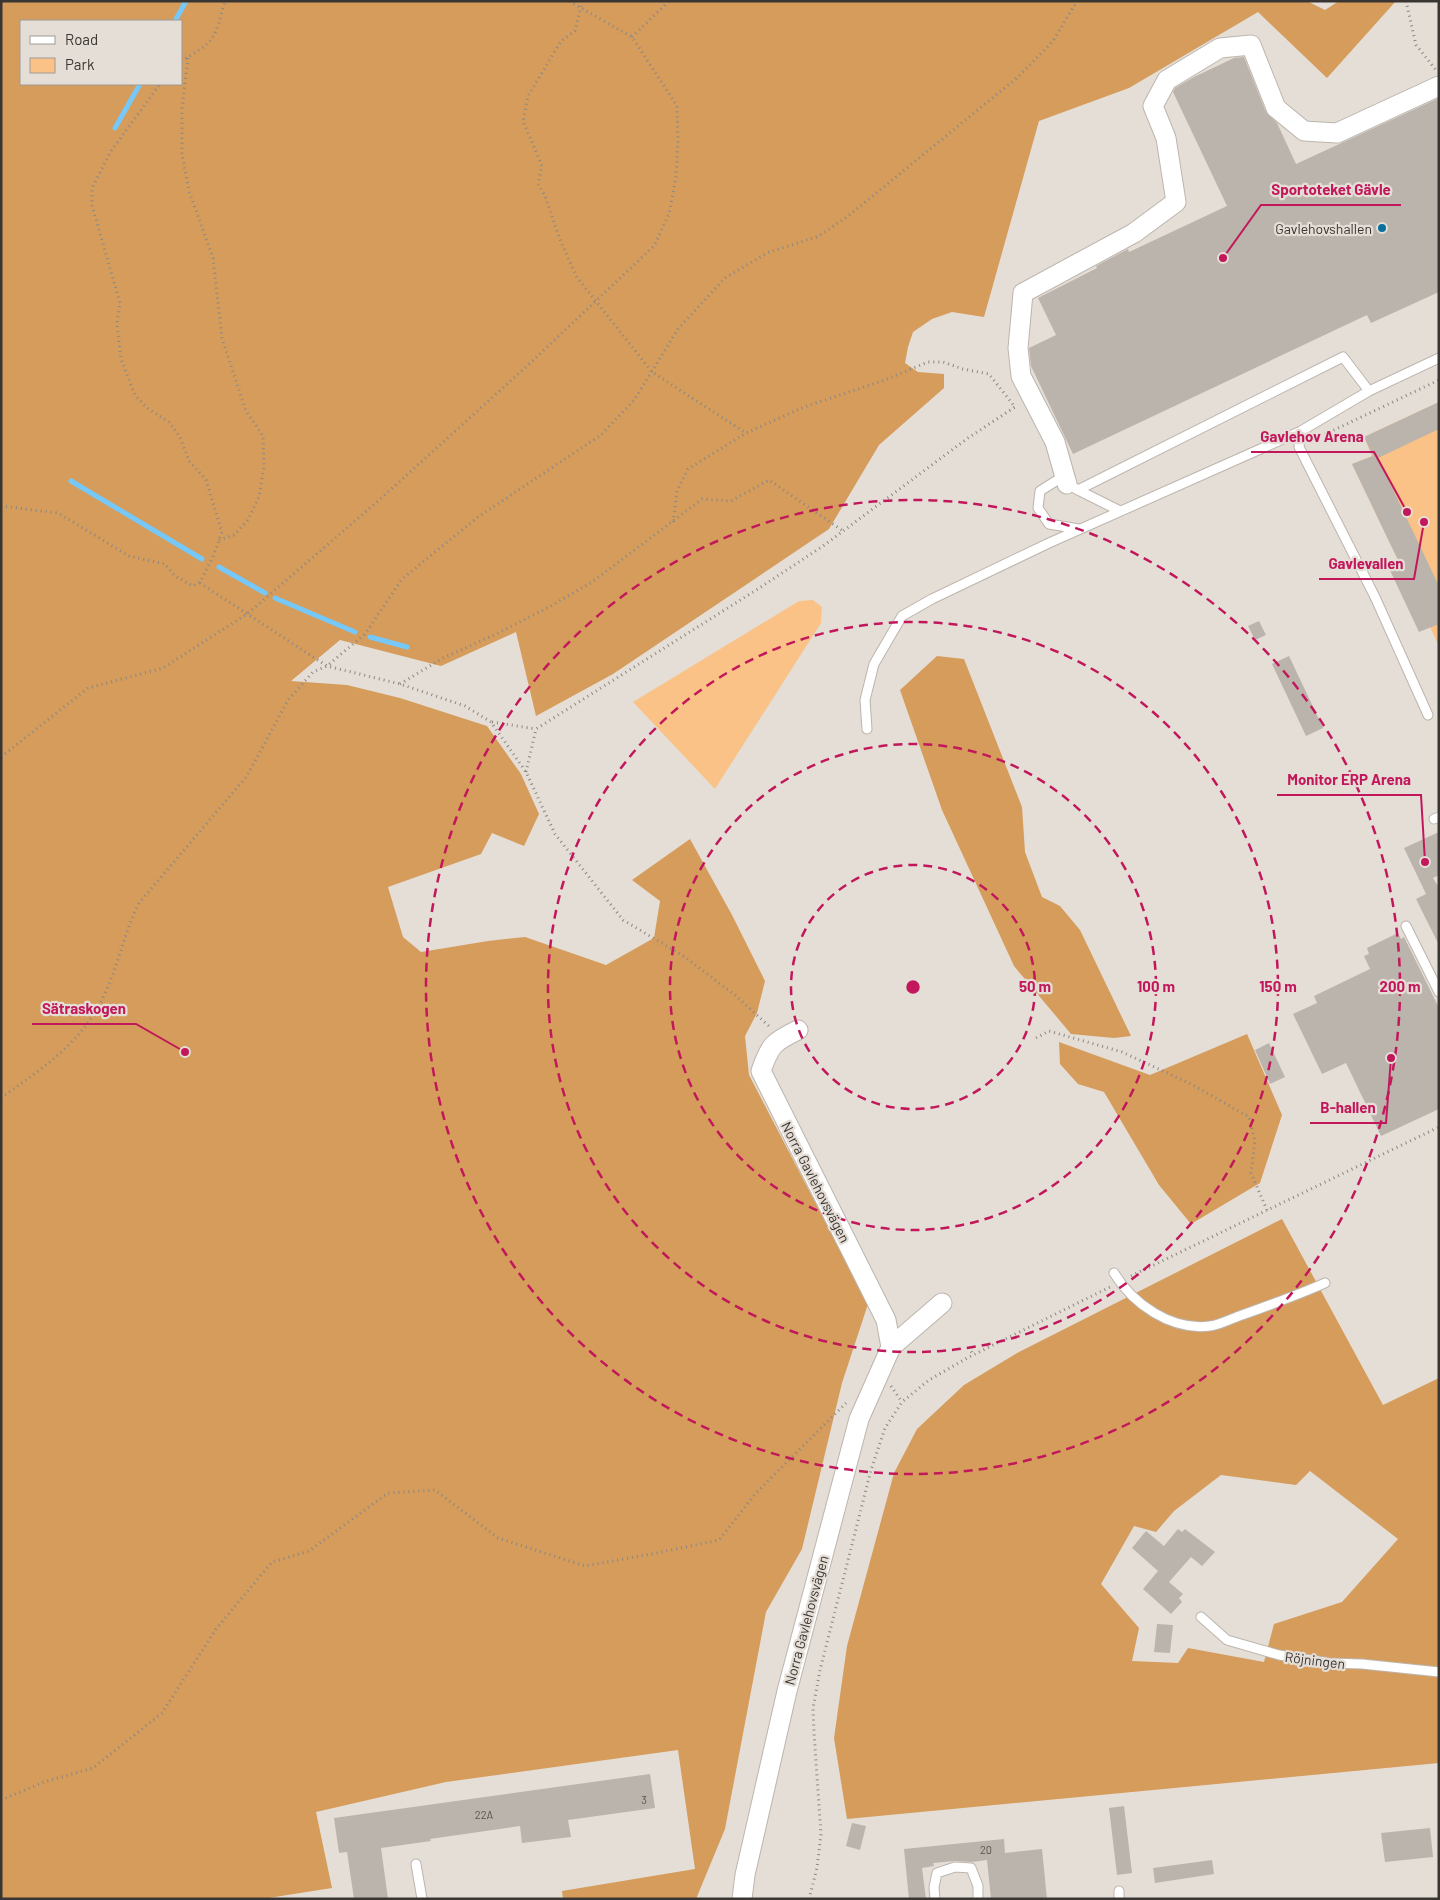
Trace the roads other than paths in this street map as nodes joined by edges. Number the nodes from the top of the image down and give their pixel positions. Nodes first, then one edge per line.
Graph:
1 (1439, 86) edge
2 (1439, 358) edge
3 (1369, 391) junction
4 (1301, 431) junction
5 (1073, 487) junction
6 (1120, 511) junction
7 (1080, 529) junction
8 (1428, 715) dead end
9 (867, 729) dead end
10 (1406, 926) dead end
11 (1439, 992) edge
12 (789, 1034) road end
13 (1114, 1273) dead end
14 (1325, 1283) dead end
15 (942, 1303) dead end
16 (891, 1347) junction
17 (1201, 1617) dead end
18 (1439, 1672) edge
19 (416, 1864) dead end
20 (422, 1899) edge
21 (742, 1899) edge
22 (935, 1899) edge
23 (978, 1899) edge

1 - 5 street
2 - 3 lane
3 - 4 lane
3 - 5 lane
4 - 6 lane
4 - 8 lane
5 - 6 lane
5 - 7 lane
6 - 7 lane
7 - 9 lane
10 - 11 lane
12 - 16 street, Norra Gavlehovsvägen
13 - 14 lane
15 - 16 street, Norra Gavlehovsvägen
16 - 21 street, Norra Gavlehovsvägen
17 - 18 lane, Röjningen
19 - 20 lane
22 - 23 lane

